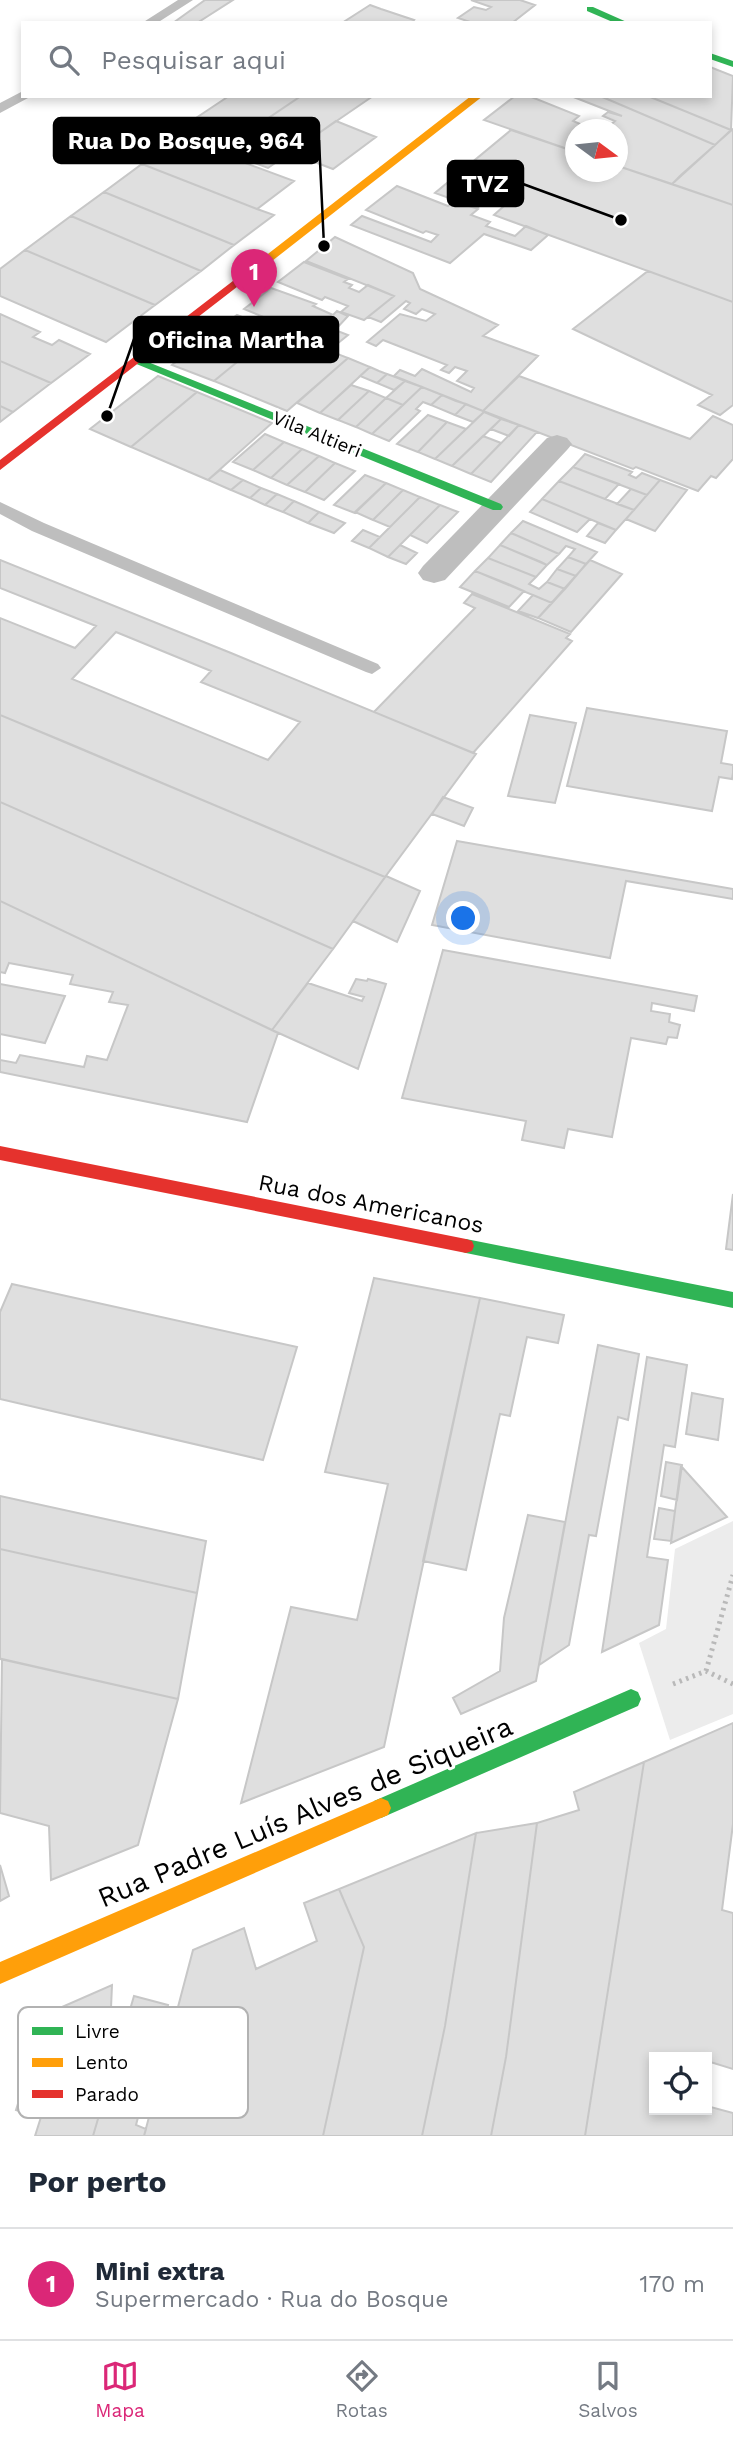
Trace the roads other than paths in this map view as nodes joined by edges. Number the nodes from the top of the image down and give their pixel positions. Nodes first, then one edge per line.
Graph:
1 (187, 0) edge
2 (596, 5) edge
3 (151, 21) edge
4 (575, 21) edge
5 (621, 21) edge
6 (712, 57) edge
7 (733, 64) edge
8 (21, 96) edge
9 (475, 98) edge
10 (0, 108) edge
11 (138, 361) junction
12 (557, 444) dead end
13 (0, 466) edge
14 (497, 507) junction
15 (0, 508) edge
16 (434, 573) dead end
17 (372, 668) dead end
18 (0, 1153) edge
19 (733, 1300) edge
20 (631, 1699) road end
21 (0, 1973) edge

1 - 3 lane
2 - 4 street
2 - 5 street
6 - 7 street
8 - 10 lane
9 - 11 street
11 - 13 street
11 - 14 street, Vila Altieri
12 - 14 street
14 - 16 street
15 - 17 lane
18 - 19 street, Rua dos Americanos
20 - 21 street, Rua Padre Luís Alves de Siqueira

